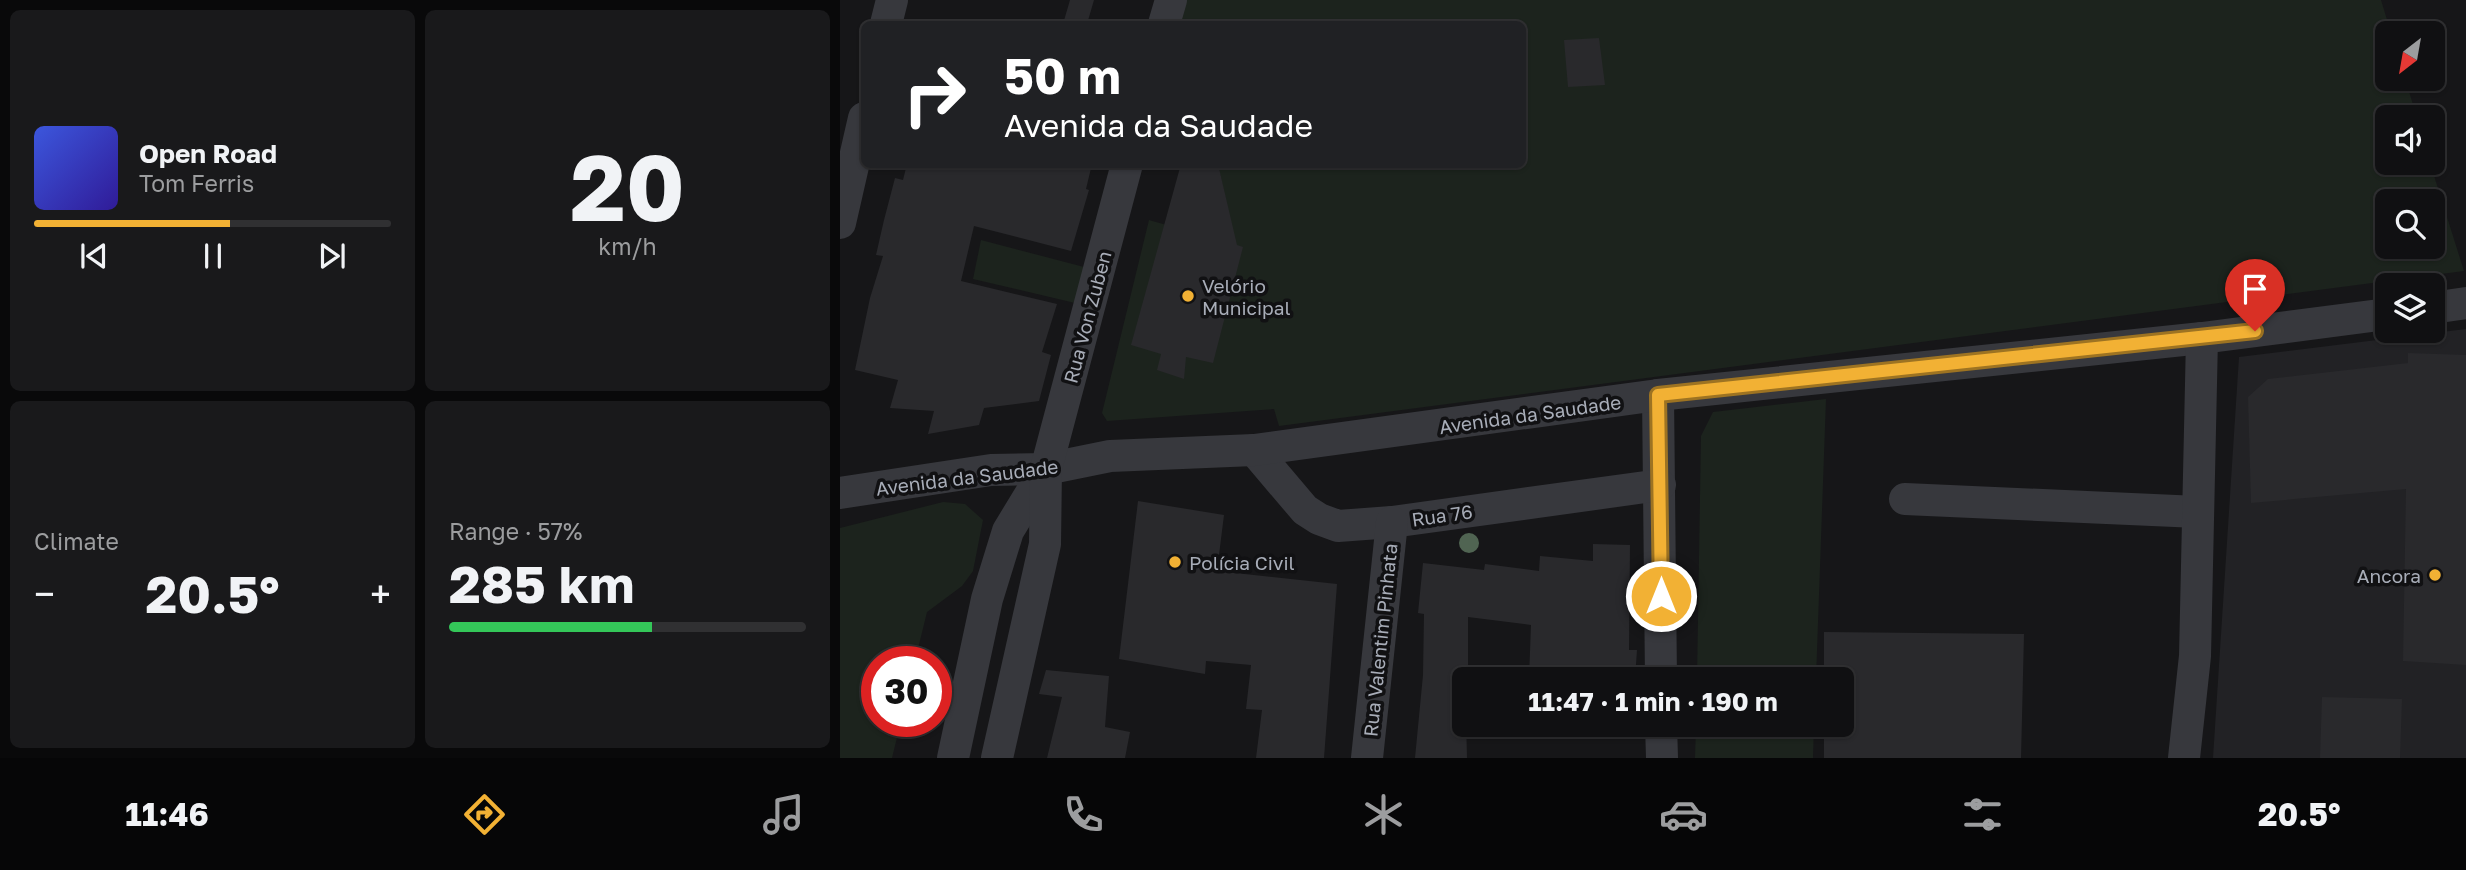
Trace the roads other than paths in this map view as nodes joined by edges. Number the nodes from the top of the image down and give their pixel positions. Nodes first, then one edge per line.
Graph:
1 (892, 0) edge
2 (1171, 0) edge
3 (887, 21) edge
4 (1165, 21) edge
5 (861, 131) edge
6 (1126, 168) edge
7 (840, 222) edge
8 (2466, 303) edge
9 (2445, 306) edge
10 (2375, 316) edge
11 (2202, 338) junction
12 (1658, 395) junction
13 (1254, 450) junction
14 (1046, 469) junction
15 (1660, 485) junction
16 (840, 493) edge
17 (1905, 499) dead end
18 (2198, 512) junction
19 (1392, 522) junction
20 (1661, 667) edge
21 (965, 711) junction
22 (1007, 720) junction
23 (1661, 737) edge
24 (953, 758) edge
25 (997, 758) edge
26 (1367, 758) edge
27 (1662, 758) edge
28 (2184, 758) edge

1 - 3 street
2 - 4 street
5 - 7 street
6 - 14 street, Rua Von Zuben
8 - 9 street
10 - 11 street, Avenida da Saudade
11 - 12 street, Avenida da Saudade
11 - 18 street
12 - 13 street, Avenida da Saudade
12 - 15 street
13 - 14 street, Avenida da Saudade
13 - 19 street, Rua 76
14 - 16 street, Avenida da Saudade
14 - 21 street
14 - 22 street
15 - 19 street, Rua 76
15 - 20 street
17 - 18 street
18 - 28 street
19 - 26 street, Rua Valentim Pinhata
21 - 22 street
21 - 24 street
22 - 25 street
23 - 27 street

